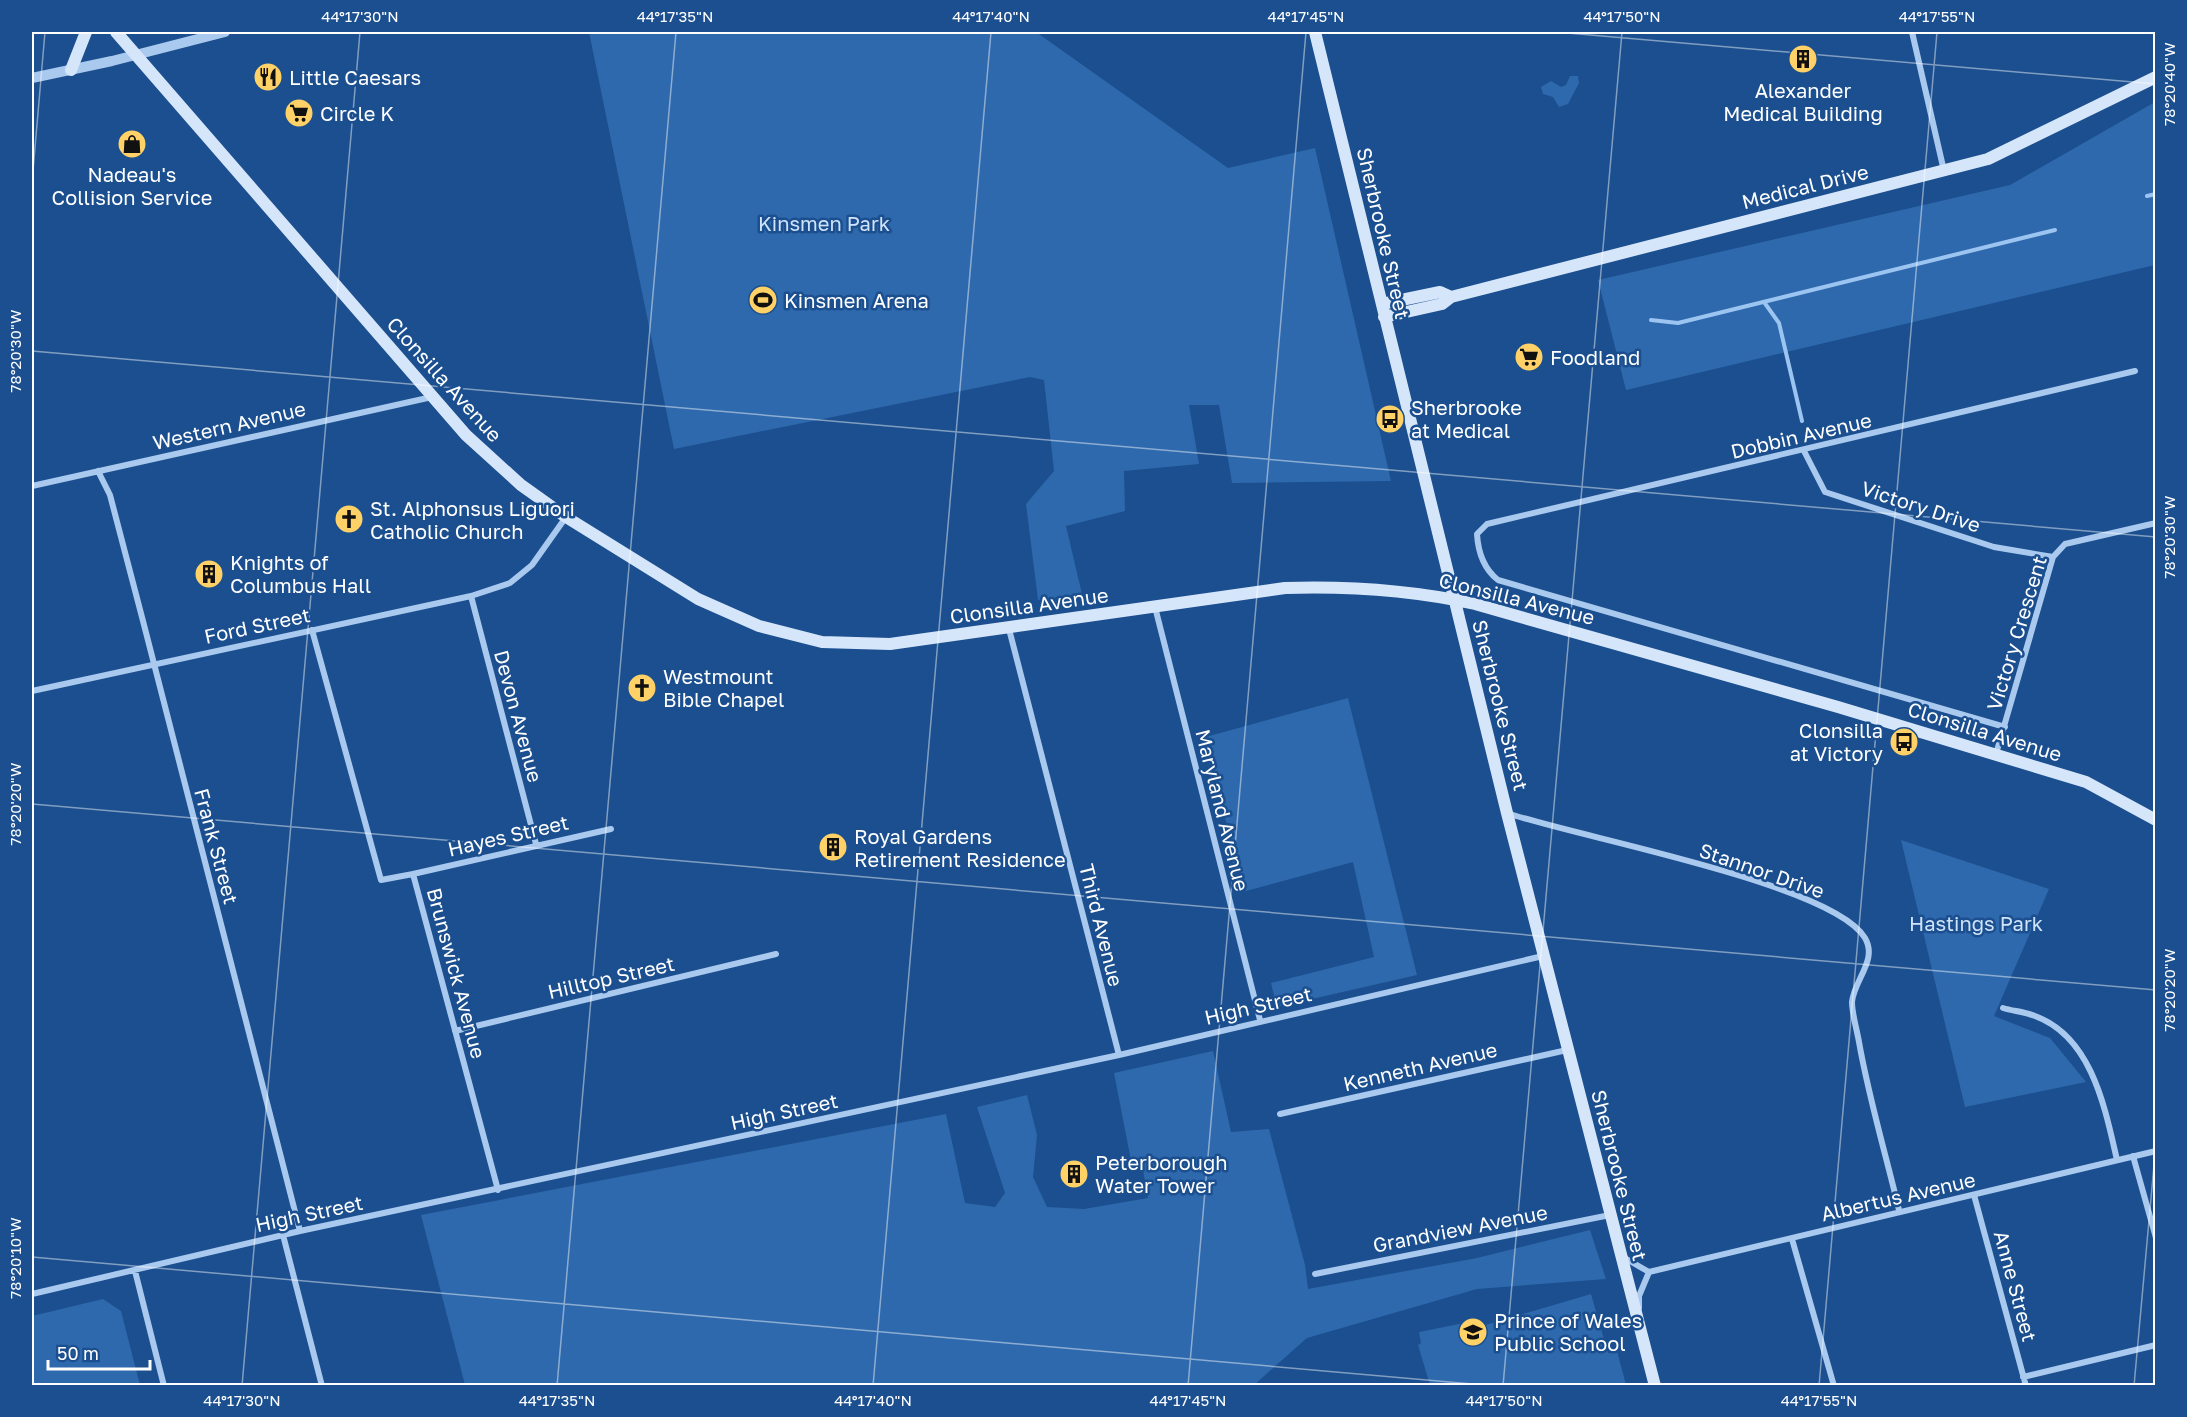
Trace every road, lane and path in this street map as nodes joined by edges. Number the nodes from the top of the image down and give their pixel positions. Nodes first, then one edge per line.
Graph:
1 (86, 32) edge
2 (116, 32) edge
3 (225, 32) edge
4 (1315, 32) edge
5 (1912, 32) edge
6 (136, 53) junction
7 (71, 70) junction
8 (2156, 77) edge
9 (32, 78) edge
10 (1944, 171) junction
11 (1383, 310) junction
12 (2135, 371) dead end
13 (433, 397) junction
14 (1804, 451) junction
15 (98, 471) junction
16 (32, 486) edge
17 (566, 517) junction
18 (2156, 523) edge
19 (1477, 534) joint
20 (2053, 557) junction
21 (471, 596) junction
22 (1455, 600) junction
23 (1155, 607) junction
24 (1009, 628) junction
25 (312, 630) junction
26 (153, 664) junction
27 (32, 691) edge
28 (2005, 727) junction
29 (1996, 754) junction
30 (1507, 813) junction
31 (2156, 820) edge
32 (611, 829) dead end
33 (536, 844) junction
34 (413, 874) junction
35 (776, 954) dead end
36 (1543, 956) junction
37 (2003, 1008) dead end
38 (1260, 1020) junction
39 (455, 1031) junction
40 (1567, 1050) junction
41 (1119, 1055) junction
42 (1280, 1114) dead end
43 (2156, 1151) edge
44 (2133, 1156) junction
45 (2117, 1160) junction
46 (498, 1190) junction
47 (1974, 1195) junction
48 (1899, 1210) junction
49 (1610, 1215) junction
50 (300, 1231) junction
51 (283, 1235) junction
52 (2156, 1238) edge
53 (1792, 1239) junction
54 (1620, 1255) junction
55 (135, 1271) junction
56 (1649, 1272) junction
57 (1315, 1274) dead end
58 (32, 1294) edge
59 (1638, 1321) junction
60 (2156, 1345) edge
61 (2024, 1377) junction
62 (164, 1386) edge
63 (322, 1386) edge
64 (1655, 1386) edge
65 (1834, 1386) edge
66 (2026, 1386) edge

1 - 7 main road
2 - 6 main road, Clonsilla Avenue
3 - 6 street
4 - 11 main road, Sherbrooke Street
5 - 10 street
6 - 7 street
6 - 13 main road, Clonsilla Avenue
7 - 9 street
8 - 10 main road, Medical Drive
10 - 11 main road, Medical Drive
11 - 22 main road, Sherbrooke Street
12 - 14 street, Dobbin Avenue
13 - 15 street, Western Avenue
13 - 17 main road, Clonsilla Avenue
14 - 19 street, Dobbin Avenue
14 - 20 street, Victory Drive
15 - 16 street, Western Avenue
15 - 26 street, Frank Street
17 - 21 street, Ford Street
17 - 24 main road, Clonsilla Avenue
18 - 20 street, Victory Crescent
19 - 28 street, Clonsilla Avenue
20 - 28 street, Victory Crescent
21 - 25 street, Ford Street
21 - 33 street, Devon Avenue
22 - 23 main road, Clonsilla Avenue
22 - 29 main road, Clonsilla Avenue
22 - 30 main road, Sherbrooke Street
23 - 24 main road, Clonsilla Avenue
23 - 38 street, Maryland Avenue
24 - 41 street, Third Avenue
25 - 26 street, Ford Street
25 - 34 street, Brunswick Avenue
26 - 27 street, Ford Street
26 - 50 street, Frank Street
28 - 29 street, Victory Crescent
29 - 31 main road, Clonsilla Avenue
30 - 36 main road, Sherbrooke Street
30 - 48 street, Stannor Drive
32 - 33 street, Hayes Street
33 - 34 street, Hayes Street
34 - 39 street, Brunswick Avenue
35 - 39 street, Hilltop Street
36 - 38 street, High Street
36 - 40 main road, Sherbrooke Street
37 - 45 street
38 - 41 street, High Street
39 - 46 street, Brunswick Avenue
40 - 42 street, Kenneth Avenue
40 - 49 main road, Sherbrooke Street
41 - 46 street, High Street
43 - 44 street, Albertus Avenue
44 - 45 street, Albertus Avenue
44 - 52 street
45 - 47 street, Albertus Avenue
46 - 50 street, High Street
47 - 48 street, Albertus Avenue
47 - 61 street, Anne Street
48 - 53 street, Albertus Avenue
49 - 54 main road, Sherbrooke Street
49 - 57 street, Grandview Avenue
50 - 51 street, High Street
51 - 55 street, High Street
51 - 63 street
53 - 56 street, Albertus Avenue
53 - 65 street
54 - 56 street
54 - 59 main road, Sherbrooke Street
55 - 58 street, High Street
55 - 62 street
56 - 59 street
59 - 64 main road, Sherbrooke Street
60 - 61 street
61 - 66 street, Anne Street

